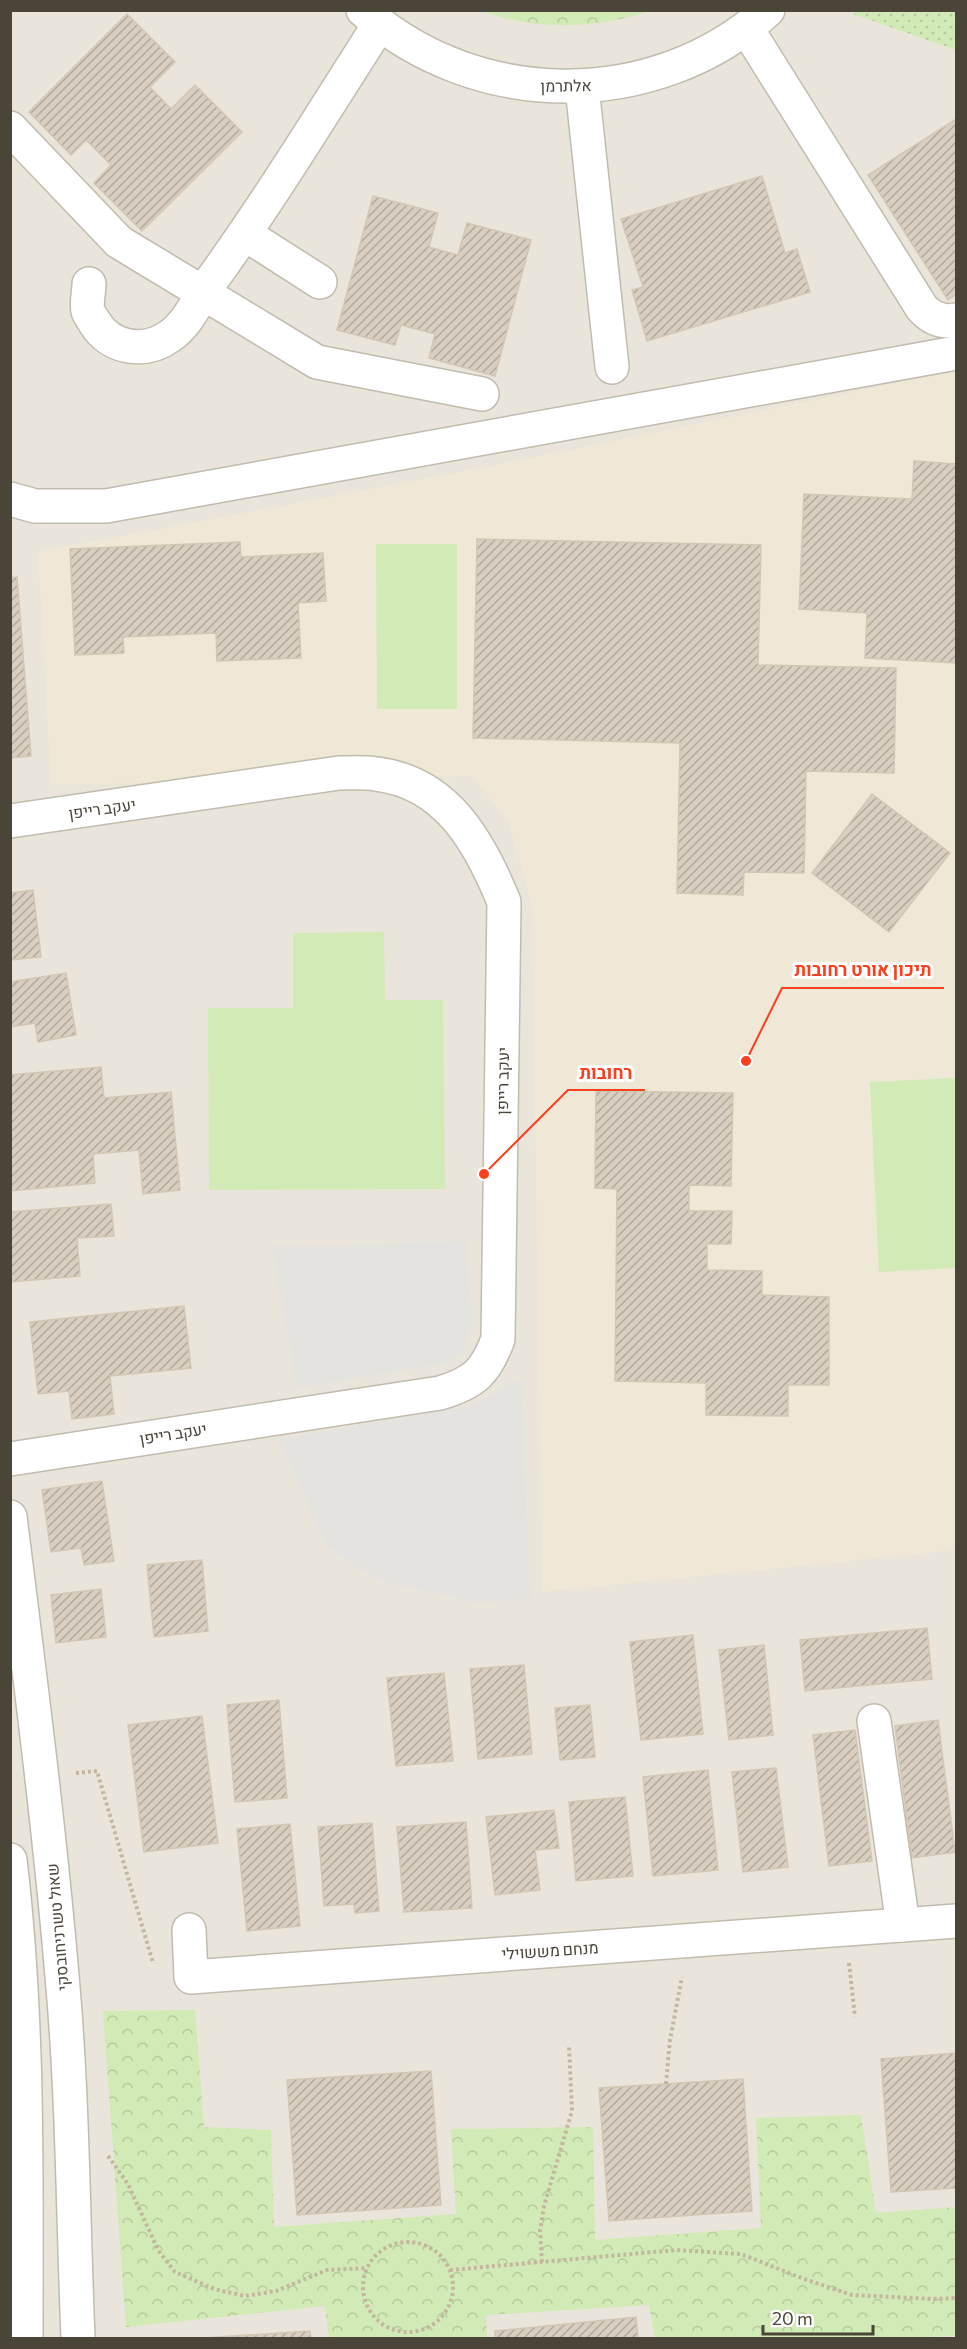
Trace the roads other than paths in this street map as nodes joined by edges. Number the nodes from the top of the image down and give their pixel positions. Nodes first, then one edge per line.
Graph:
1 (371, 18) edge
2 (758, 20) edge
3 (582, 87) junction
4 (10, 128) edge
5 (244, 234) junction
6 (320, 282) dead end
7 (89, 284) dead end
8 (202, 292) junction
9 (957, 320) edge
10 (957, 354) edge
11 (612, 367) dead end
12 (482, 394) dead end
13 (10, 499) edge
14 (10, 821) edge
15 (10, 1459) edge
16 (10, 1517) edge
17 (874, 1721) dead end
18 (10, 1860) edge
19 (957, 1921) edge
20 (903, 1925) junction
21 (189, 1930) dead end
22 (26, 2338) edge
23 (78, 2338) edge

1 - 3 street, אלתרמן
1 - 5 street
2 - 3 street, אלתרמן
2 - 9 street
3 - 11 street
4 - 8 street
5 - 6 street
5 - 8 street
7 - 8 street
8 - 12 street
10 - 13 street
14 - 15 street, יעקב רייפן
16 - 23 street, שאול טשרניחובסקי
17 - 20 street
18 - 22 street
19 - 20 street, מנחם מששוילי
20 - 21 street, מנחם מששוילי

